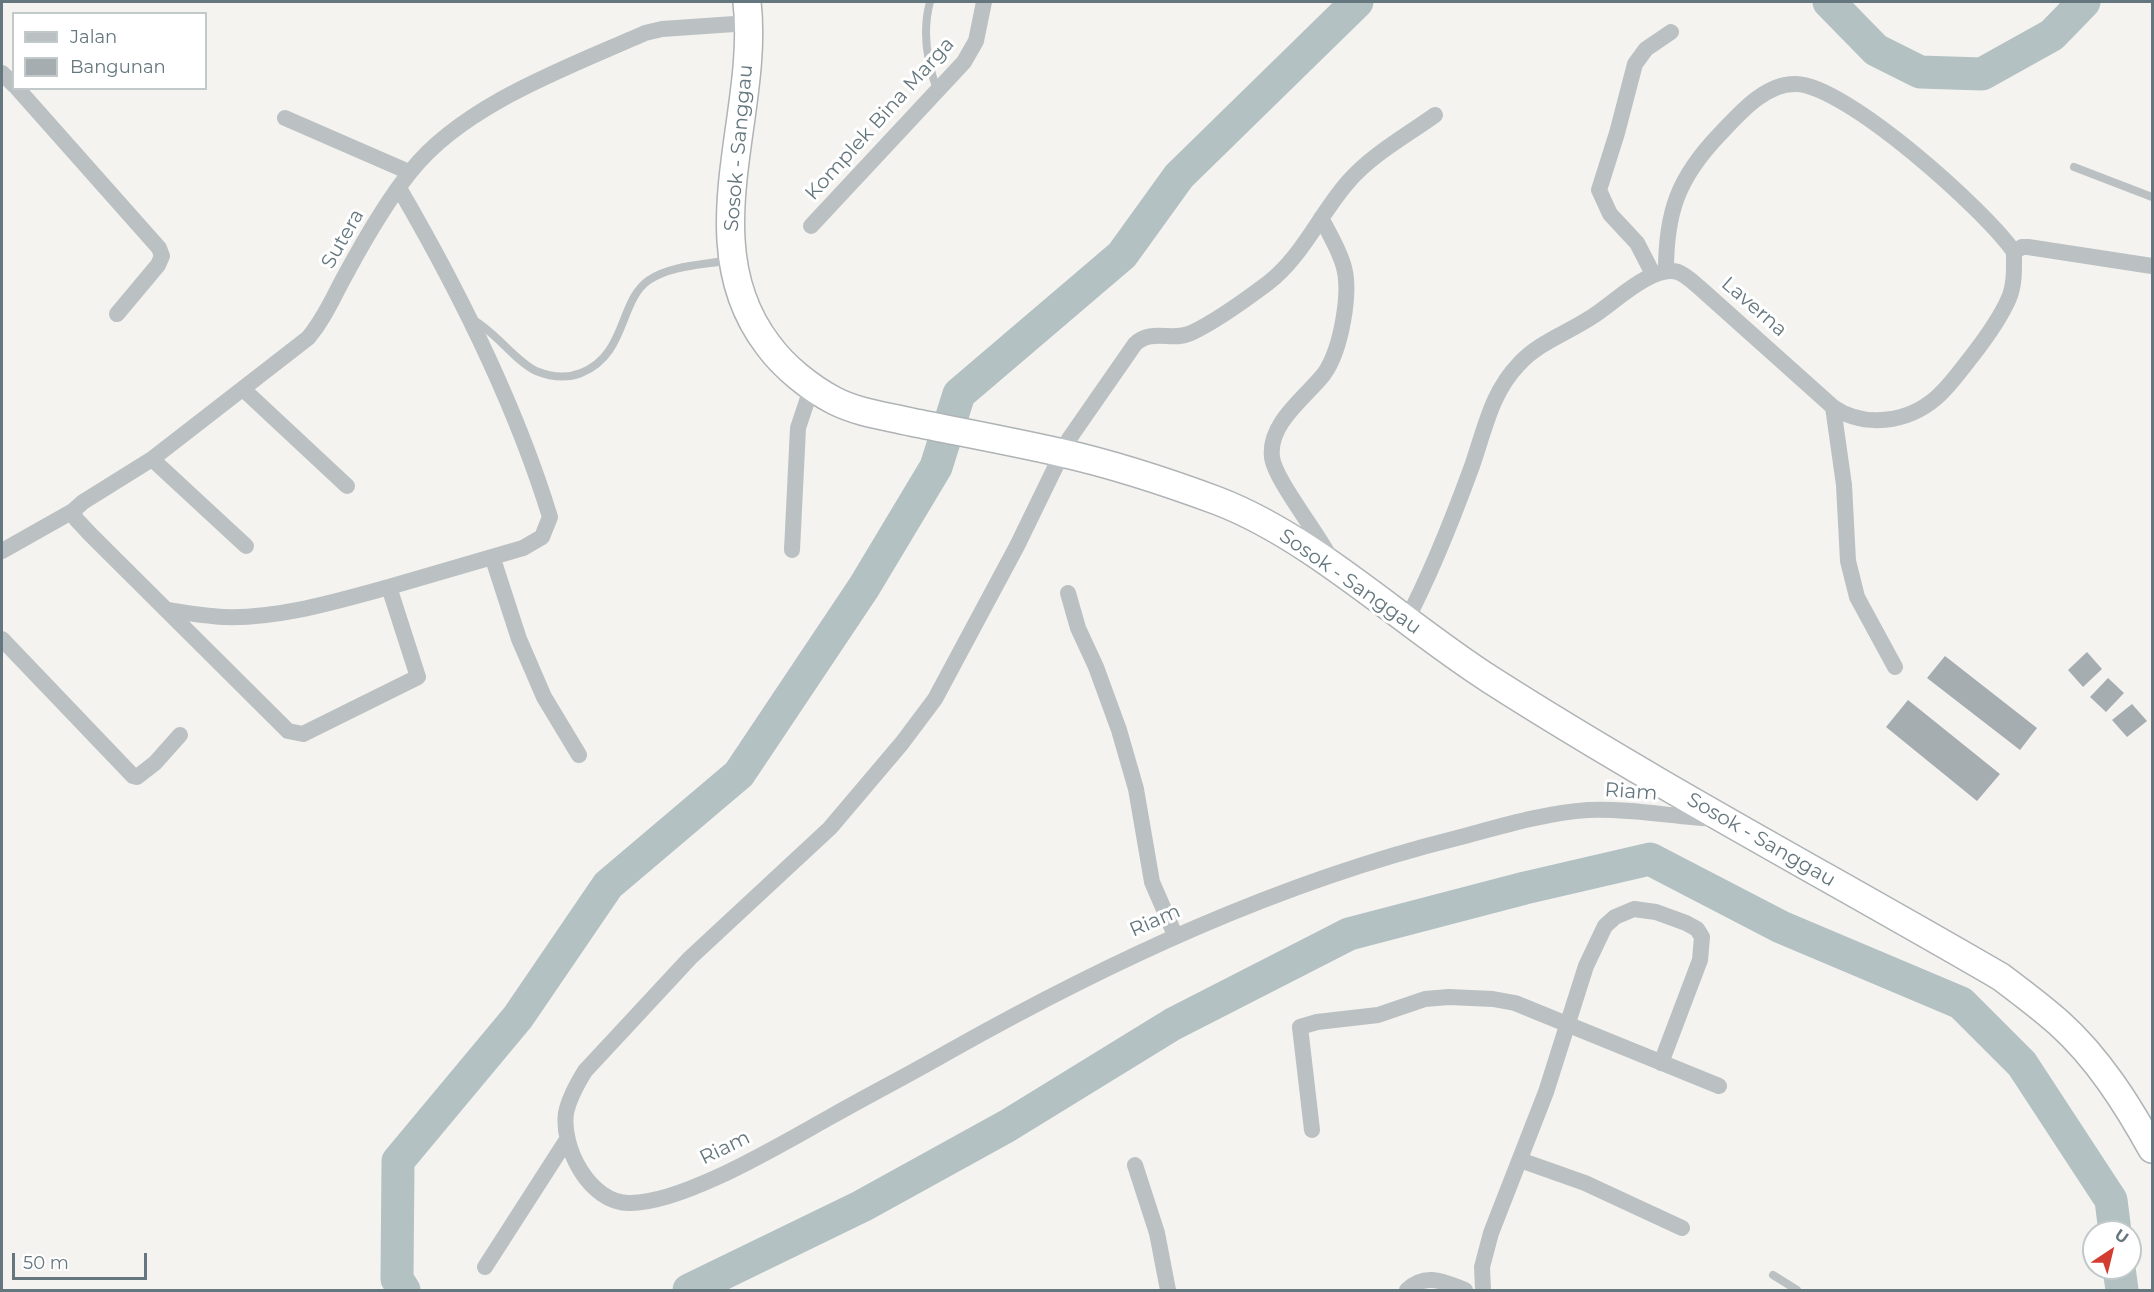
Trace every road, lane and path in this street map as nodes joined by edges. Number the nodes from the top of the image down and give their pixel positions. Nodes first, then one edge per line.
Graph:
1 (930, 2) edge
2 (984, 2) edge
3 (748, 12) edge
4 (1671, 32) dead end
5 (19, 90) edge
6 (938, 91) junction
7 (1435, 115) dead end
8 (285, 118) dead end
9 (2074, 167) dead end
10 (409, 172) junction
11 (399, 188) junction
12 (2152, 197) edge
13 (1321, 218) junction
14 (811, 226) dead end
15 (2014, 252) junction
16 (732, 260) junction
17 (2152, 266) edge
18 (1660, 272) junction
19 (117, 314) dead end
20 (466, 316) junction
21 (812, 386) junction
22 (243, 389) junction
23 (1833, 407) junction
24 (1061, 452) junction
25 (152, 459) junction
26 (347, 486) dead end
27 (73, 511) junction
28 (246, 546) dead end
29 (792, 550) dead end
30 (2, 552) edge
31 (494, 559) junction
32 (1337, 571) junction
33 (389, 587) junction
34 (1068, 593) dead end
35 (168, 610) junction
36 (1406, 621) junction
37 (2, 639) edge
38 (1895, 667) dead end
39 (180, 735) dead end
40 (579, 755) dead end
41 (1726, 820) junction
42 (1175, 935) junction
43 (1567, 1026) junction
44 (1661, 1063) junction
45 (1719, 1086) dead end
46 (1312, 1130) dead end
47 (566, 1141) junction
48 (2152, 1149) edge
49 (1520, 1160) junction
50 (1135, 1165) dead end
51 (1682, 1228) dead end
52 (485, 1267) dead end
53 (1773, 1275) dead end
54 (1168, 1290) edge
55 (1407, 1290) edge
56 (1465, 1290) edge
57 (1483, 1290) edge
58 (1797, 1290) edge

1 - 6 lane
2 - 6 street, Komplek Bina Marga
3 - 10 street, Sutera
3 - 16 highway, Sosok - Sanggau
4 - 18 street
5 - 19 street
6 - 14 street, Komplek Bina Marga
7 - 13 street
8 - 10 street
9 - 12 lane
10 - 11 street, Sutera
11 - 20 street
11 - 22 street, Sutera
13 - 24 street
13 - 32 street
15 - 17 street
15 - 18 street
15 - 23 street, Laverna
16 - 20 lane
16 - 21 highway, Sosok - Sanggau
18 - 23 street, Laverna
18 - 36 street
20 - 31 street
21 - 24 highway, Sosok - Sanggau
21 - 29 street
22 - 25 street, Sutera
22 - 26 street
23 - 38 street
24 - 32 highway, Sosok - Sanggau
24 - 47 street
25 - 27 street, Sutera
25 - 28 street
27 - 30 street, Sutera
27 - 35 street
31 - 33 street
31 - 40 street
32 - 36 highway, Sosok - Sanggau
33 - 35 street
33 - 35 street
34 - 42 street
36 - 41 highway, Sosok - Sanggau
37 - 39 street
41 - 42 street, Riam
41 - 48 highway, Sosok - Sanggau
42 - 47 street, Riam
43 - 44 street
43 - 44 street
43 - 46 street
43 - 49 street
44 - 45 street
47 - 52 street
49 - 51 street
49 - 57 street
50 - 54 street
53 - 58 lane
55 - 56 street

